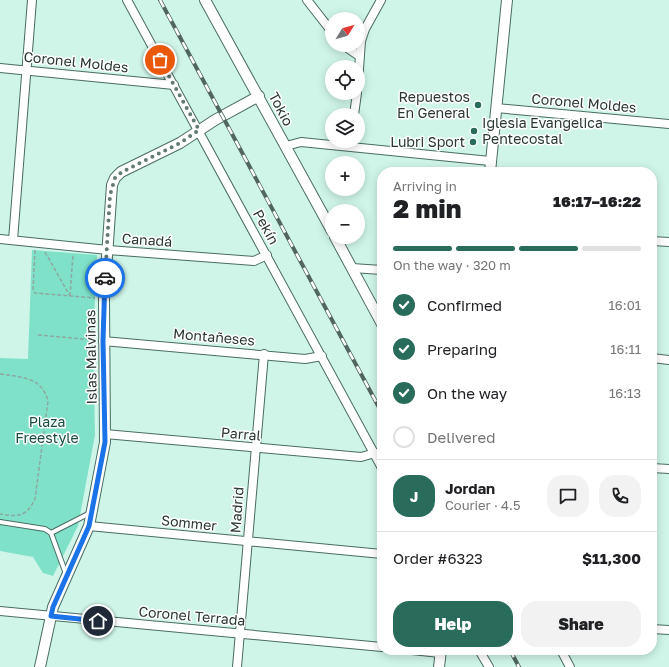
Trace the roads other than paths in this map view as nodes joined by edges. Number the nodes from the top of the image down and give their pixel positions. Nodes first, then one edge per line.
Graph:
1 (32, 0) edge
2 (127, 0) edge
3 (205, 0) edge
4 (307, 0) edge
5 (381, 0) edge
6 (507, 0) edge
7 (325, 23) edge
8 (354, 52) edge
9 (359, 56) junction
10 (359, 60) edge
11 (0, 68) edge
12 (27, 70) junction
13 (174, 84) junction
14 (259, 96) junction
15 (496, 108) junction
16 (669, 124) edge
17 (199, 130) junction
18 (325, 143) edge
19 (286, 146) junction
20 (365, 146) edge
21 (490, 161) junction
22 (490, 167) edge
23 (325, 218) edge
24 (0, 239) edge
25 (13, 240) junction
26 (657, 241) edge
27 (669, 242) edge
28 (339, 244) edge
29 (108, 250) junction
30 (267, 255) junction
31 (352, 268) junction
32 (377, 270) edge
33 (377, 315) edge
34 (103, 341) junction
35 (264, 354) junction
36 (322, 356) junction
37 (657, 359) edge
38 (669, 360) edge
39 (105, 434) junction
40 (255, 448) junction
41 (374, 454) junction
42 (377, 459) edge
43 (657, 468) edge
44 (669, 469) edge
45 (93, 512) junction
46 (0, 522) edge
47 (89, 526) junction
48 (51, 533) junction
49 (248, 542) junction
50 (377, 554) edge
51 (67, 576) junction
52 (0, 611) edge
53 (51, 616) junction
54 (657, 629) edge
55 (669, 630) edge
56 (240, 634) junction
57 (377, 647) edge
58 (440, 655) edge
59 (483, 655) edge
60 (564, 655) edge
61 (40, 667) edge
62 (236, 667) edge
63 (439, 667) edge
64 (489, 667) edge
65 (570, 667) edge

1 - 12 street
2 - 13 street, Pekín
3 - 14 street, Tokio
4 - 7 street
5 - 9 street
6 - 15 street
8 - 9 street
9 - 10 street
11 - 12 street, Coronel Moldes
12 - 13 street, Coronel Moldes
12 - 25 street
13 - 17 street, Pekín
14 - 17 street, Islas Malvinas
14 - 19 street, Tokio
15 - 16 street, Coronel Moldes
15 - 21 street
17 - 29 street, Islas Malvinas
17 - 30 street, Pekín
18 - 19 street
19 - 23 street, Tokio
20 - 21 street
21 - 22 street
24 - 25 street, Canadá
25 - 29 street, Canadá
26 - 27 street
28 - 31 street
29 - 30 street, Canadá
29 - 34 street, Islas Malvinas
30 - 36 street, Pekín
31 - 32 street
31 - 33 street
34 - 35 street, Montañeses
34 - 39 street, Islas Malvinas
35 - 36 street, Montañeses
35 - 40 street, Madrid
36 - 41 street, Pekín
37 - 38 street
39 - 40 street, Parral
39 - 45 street, Islas Malvinas
40 - 41 street, Parral
40 - 49 street, Madrid
41 - 42 street, Pekín
43 - 44 street
45 - 47 street, Islas Malvinas
45 - 48 lane
46 - 48 lane
47 - 49 street, Sommer
47 - 51 street, Islas Malvinas
48 - 51 lane
49 - 50 street, Sommer
49 - 56 street, Madrid
51 - 53 street, Islas Malvinas
52 - 53 street, Coronel Terrada
53 - 56 street, Coronel Terrada
53 - 61 street, Islas Malvinas
54 - 55 street
56 - 57 street, Coronel Terrada
56 - 62 street, Madrid
58 - 63 street
59 - 64 street
60 - 65 street

